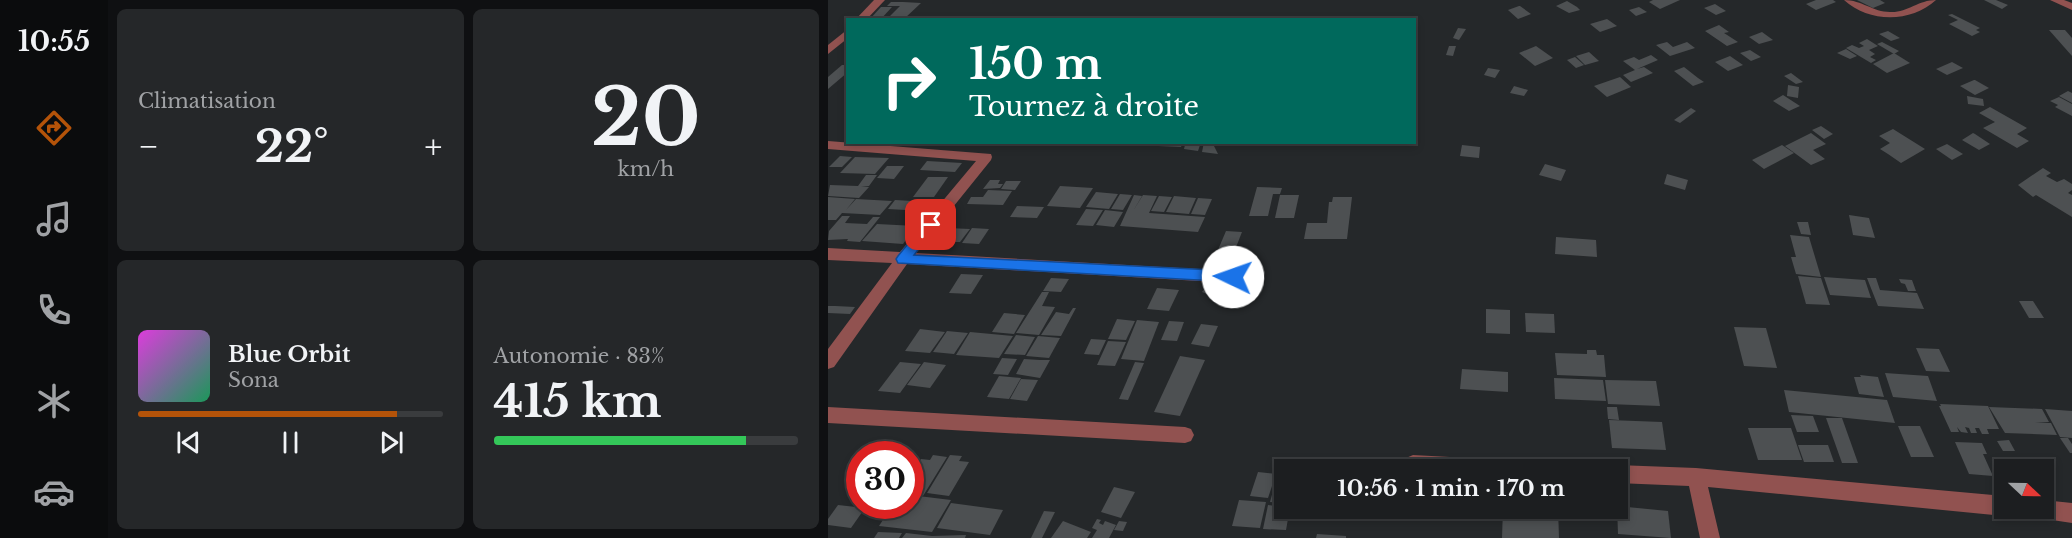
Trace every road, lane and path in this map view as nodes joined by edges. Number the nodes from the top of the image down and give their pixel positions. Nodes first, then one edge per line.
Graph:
1 (880, 0) edge
2 (1850, 0) edge
3 (1931, 0) edge
4 (2055, 0) edge
5 (2072, 7) edge
6 (862, 18) edge
7 (846, 34) edge
8 (828, 51) edge
9 (828, 145) edge
10 (828, 254) edge
11 (903, 259) junction
12 (1233, 277) dead end
13 (828, 362) edge
14 (828, 415) edge
15 (1185, 435) dead end
16 (1628, 474) edge
17 (1696, 477) junction
18 (1994, 505) edge
19 (2054, 511) edge
20 (2072, 513) edge
21 (1710, 538) edge

1 - 6 street
2 - 3 street
4 - 5 street
7 - 8 street
9 - 11 street
10 - 11 street
11 - 12 street
11 - 13 street
14 - 15 street
16 - 17 street
17 - 18 street
17 - 21 street
19 - 20 street

